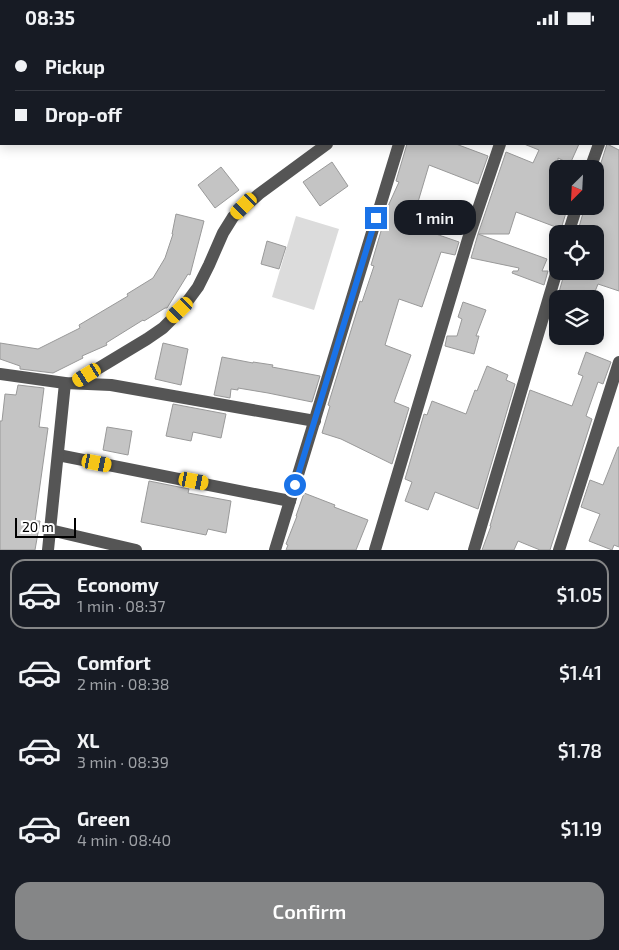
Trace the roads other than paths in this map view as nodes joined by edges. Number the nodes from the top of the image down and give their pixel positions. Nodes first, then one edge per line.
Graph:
1 (327, 145) edge
2 (399, 145) edge
3 (500, 145) edge
4 (599, 145) edge
5 (593, 160) edge
6 (554, 280) edge
7 (619, 361) edge
8 (0, 374) edge
9 (69, 383) junction
10 (314, 421) junction
11 (58, 455) junction
12 (290, 501) junction
13 (50, 530) junction
14 (48, 550) edge
15 (136, 550) edge
16 (275, 550) edge
17 (374, 550) edge
18 (474, 550) edge
19 (559, 550) edge

1 - 9 street
2 - 10 street
3 - 17 street
4 - 5 street
6 - 18 street
7 - 19 street
8 - 9 street
9 - 10 street
9 - 11 street
10 - 12 street
11 - 12 street
11 - 13 street
12 - 16 street
13 - 14 street
13 - 15 street

